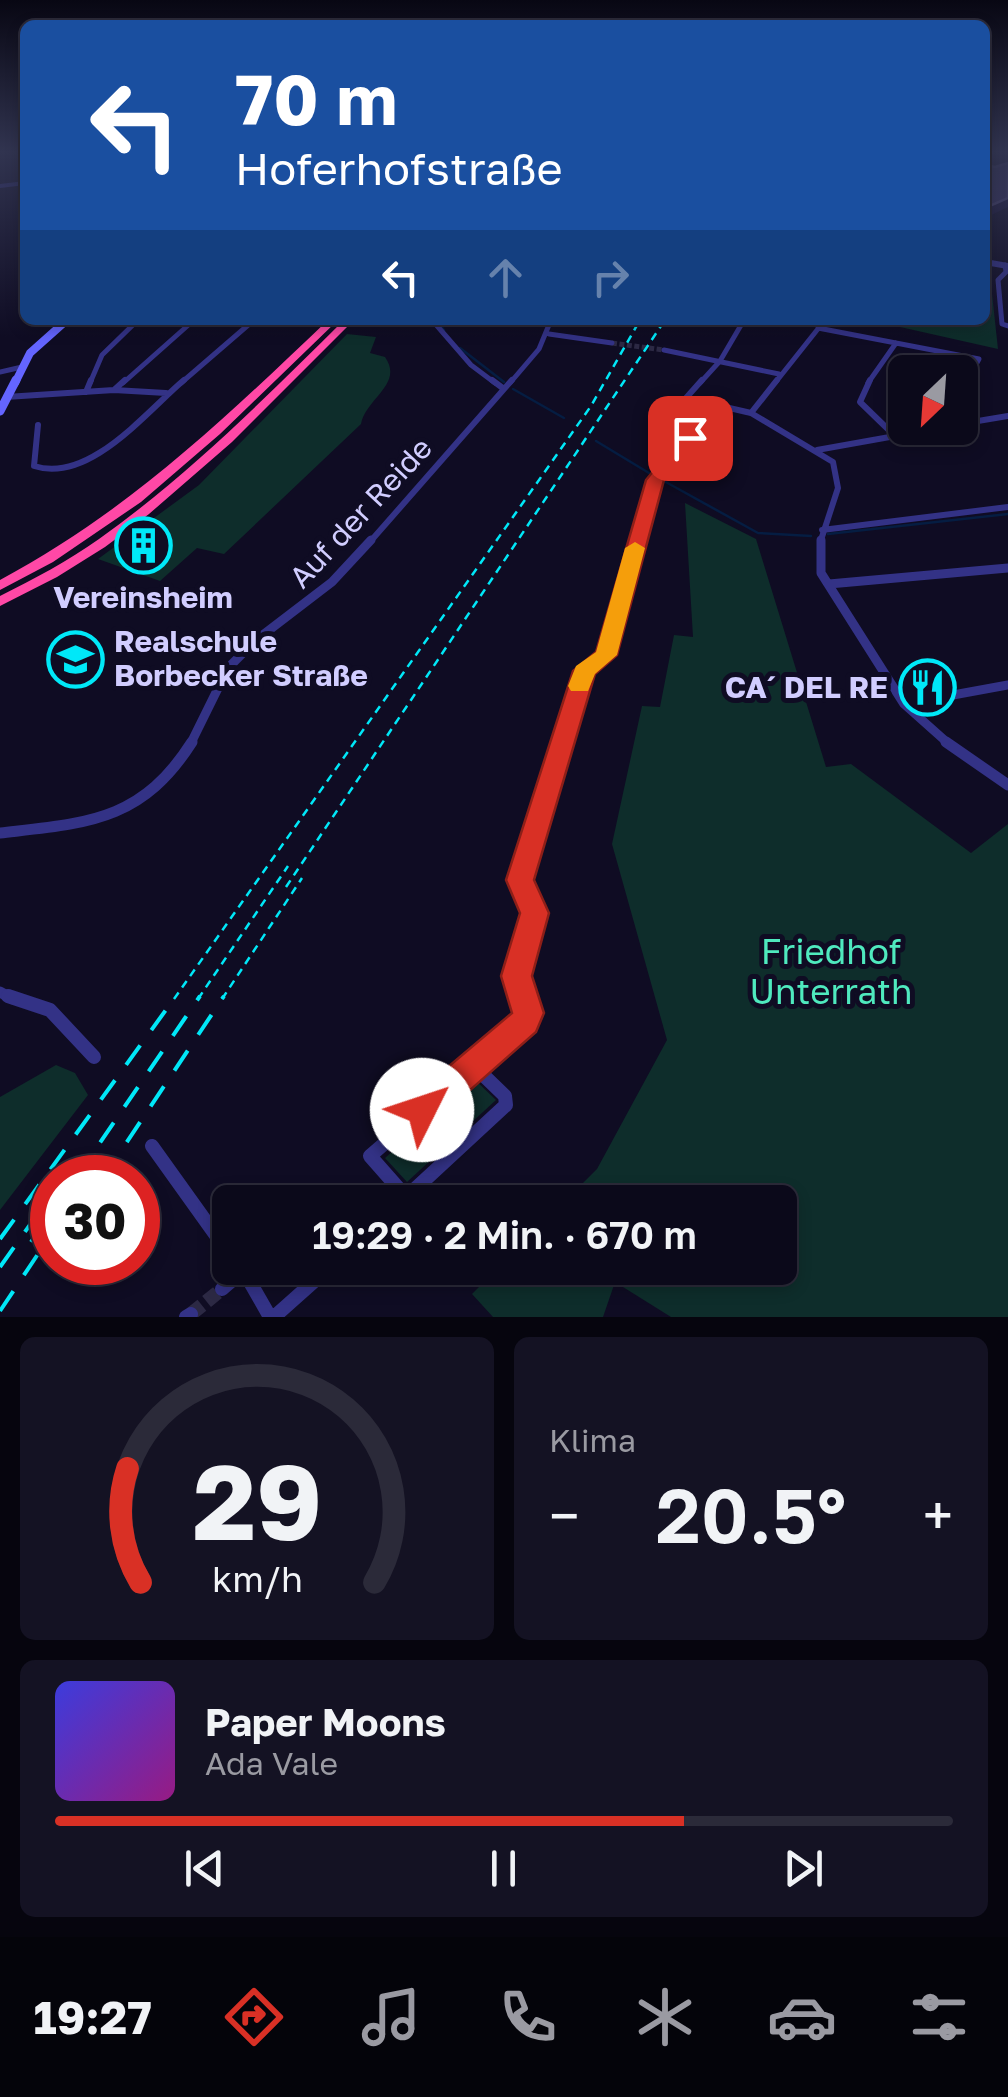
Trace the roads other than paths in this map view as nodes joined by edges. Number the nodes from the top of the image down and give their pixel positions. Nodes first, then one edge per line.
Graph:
1 (1006, 265) edge
2 (61, 325) edge
3 (133, 325) edge
4 (188, 325) edge
5 (248, 325) edge
6 (328, 325) edge
7 (344, 325) edge
8 (436, 325) edge
9 (551, 325) edge
10 (741, 325) edge
11 (821, 325) edge
12 (1008, 326) edge
13 (818, 328) junction
14 (549, 334) junction
15 (612, 343) tunnel mouth
16 (896, 344) junction
17 (664, 350) tunnel mouth
18 (888, 355) edge
19 (888, 355) edge
20 (953, 355) edge
21 (720, 361) junction
22 (22, 367) junction
23 (0, 372) edge
24 (779, 374) junction
25 (504, 389) junction
26 (114, 390) junction
27 (86, 392) junction
28 (166, 393) junction
29 (6, 398) junction
30 (718, 406) junction
31 (0, 412) edge
32 (751, 414) junction
33 (1008, 416) edge
34 (979, 420) edge
35 (38, 425) dead end
36 (888, 429) edge
37 (888, 437) edge
38 (818, 450) junction
39 (1008, 508) edge
40 (822, 530) junction
41 (1008, 568) edge
42 (828, 584) junction
43 (0, 586) edge
44 (0, 602) edge
45 (1008, 685) edge
46 (904, 704) junction
47 (1008, 785) edge
48 (0, 834) edge
49 (0, 992) edge
50 (94, 1057) dead end
51 (474, 1066) junction
52 (152, 1146) dead end
53 (392, 1185) edge
54 (420, 1185) edge
55 (212, 1230) edge
56 (226, 1285) edge
57 (253, 1285) edge
58 (309, 1285) edge
59 (222, 1289) tunnel mouth
60 (272, 1317) edge

1 - 12 street
2 - 22 main road
3 - 27 street
4 - 26 street
5 - 28 street
6 - 43 highway
7 - 44 highway
8 - 25 street
9 - 14 street, Auf der Reide
10 - 21 street
11 - 13 street
13 - 16 street
13 - 24 street
14 - 15 street
14 - 25 street, Auf der Reide
16 - 18 street
16 - 20 street
17 - 21 street
19 - 36 street
21 - 24 street
21 - 30 street
22 - 23 street
22 - 29 main road
24 - 32 street
25 - 48 street, Auf der Reide
26 - 27 street
26 - 28 street
27 - 29 street
28 - 35 street
29 - 31 main road
30 - 32 street
30 - 51 street
32 - 38 street
33 - 34 street
37 - 38 street
38 - 40 street
39 - 40 street
40 - 42 street
41 - 42 street
42 - 46 street
45 - 46 street
46 - 47 street
49 - 50 street
51 - 53 street
51 - 54 street
52 - 55 street
56 - 59 street
57 - 60 street
58 - 60 street

